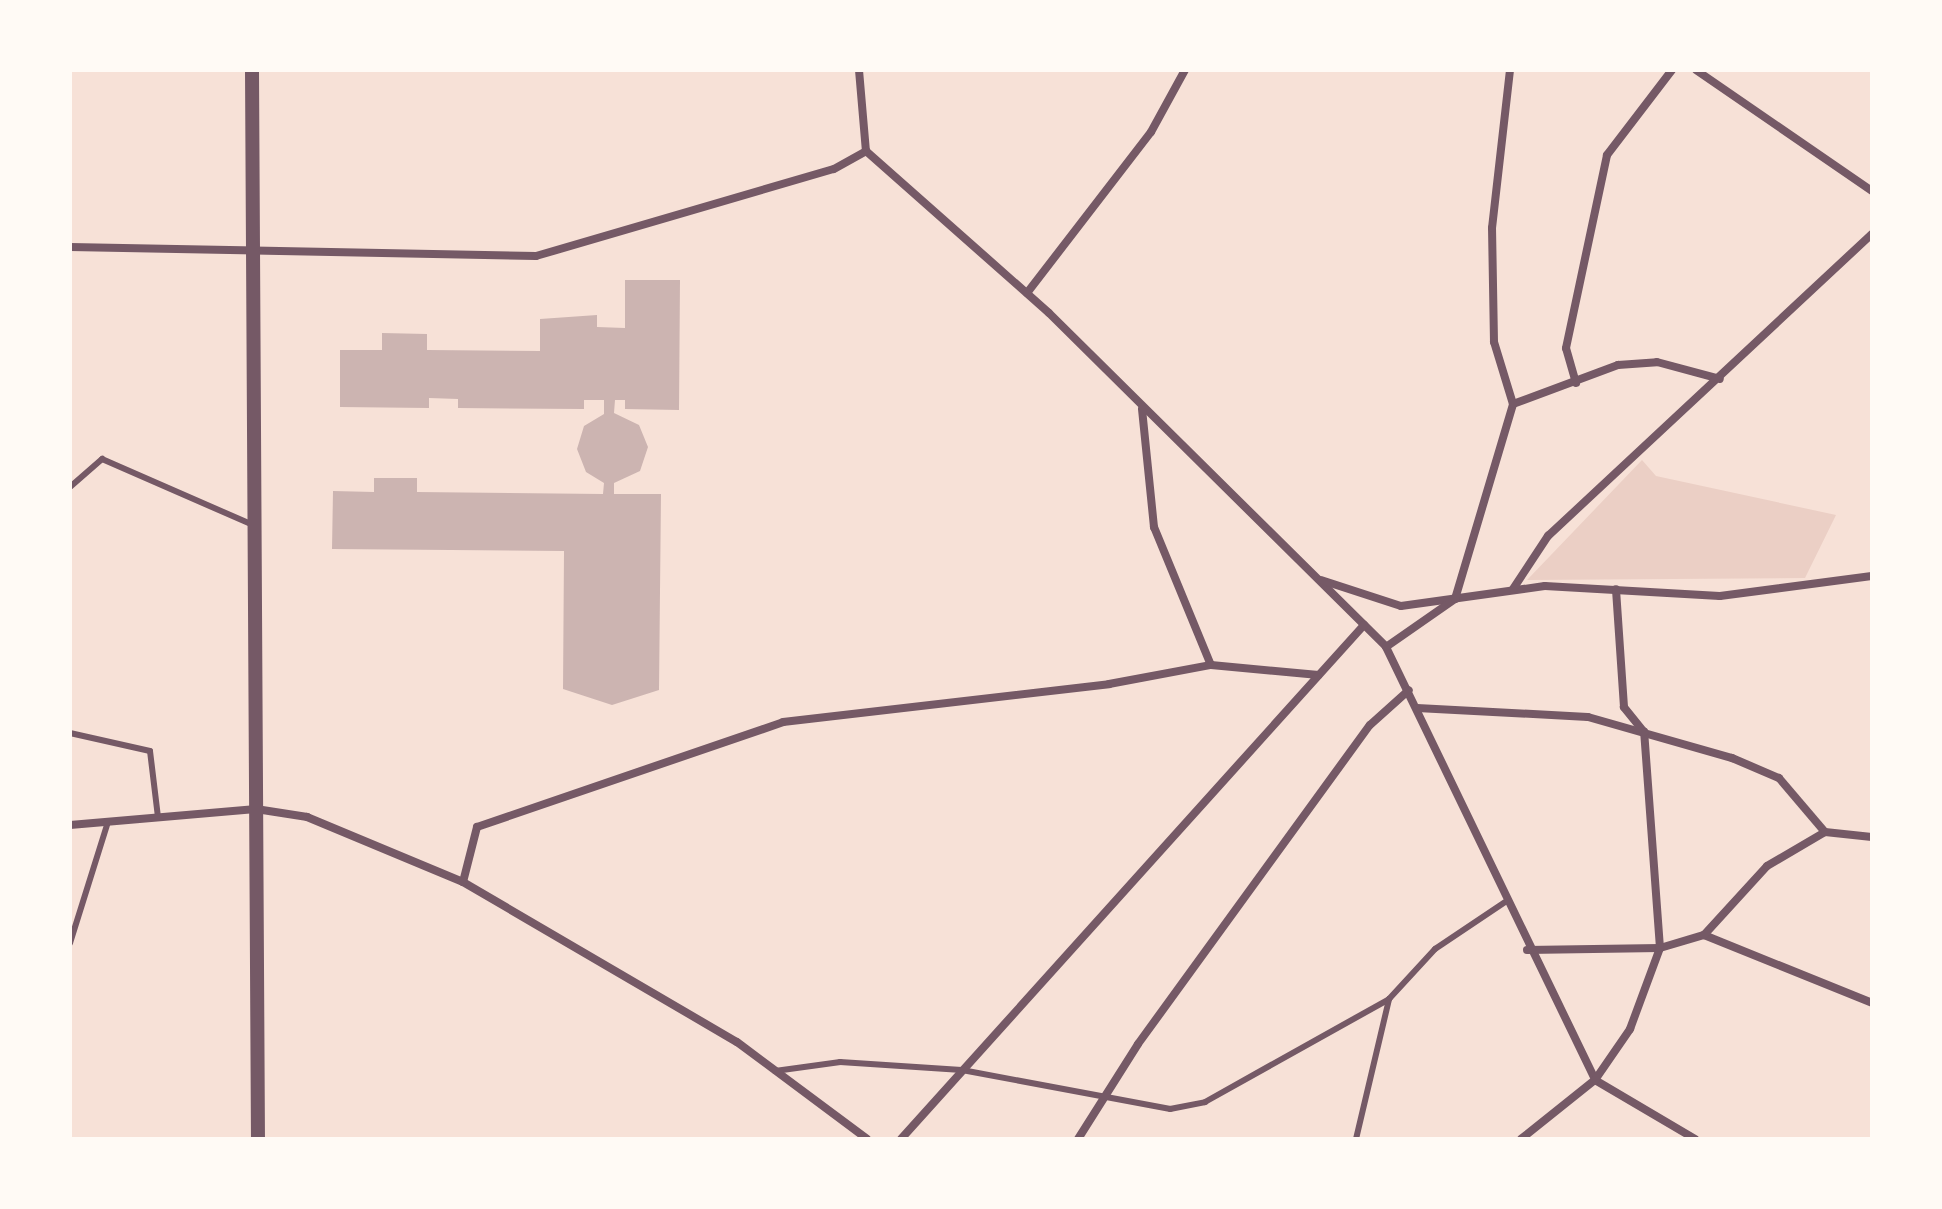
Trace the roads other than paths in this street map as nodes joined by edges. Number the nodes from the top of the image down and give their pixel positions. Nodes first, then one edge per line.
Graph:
1 (252, 70) edge
2 (859, 70) edge
3 (1185, 70) edge
4 (1510, 70) edge
5 (1672, 70) edge
6 (1696, 70) edge
7 (866, 151) junction
8 (1872, 191) edge
9 (1872, 234) edge
10 (70, 247) edge
11 (253, 247) junction
12 (1027, 293) junction
13 (1720, 379) junction
14 (1576, 383) junction
15 (1513, 404) junction
16 (1142, 409) junction
17 (70, 487) edge
18 (255, 526) junction
19 (1872, 576) edge
20 (1316, 578) junction
21 (1513, 589) junction
22 (1616, 589) junction
23 (1455, 599) junction
24 (1364, 625) junction
25 (1386, 647) junction
26 (1211, 665) junction
27 (1319, 675) junction
28 (1409, 690) junction
29 (1417, 708) junction
30 (1644, 732) junction
31 (70, 733) edge
32 (256, 809) junction
33 (158, 817) junction
34 (108, 822) junction
35 (70, 825) edge
36 (1825, 832) junction
37 (1872, 837) edge
38 (463, 882) junction
39 (1505, 902) junction
40 (1704, 935) junction
41 (70, 943) edge
42 (1660, 948) junction
43 (1527, 950) junction
44 (1389, 999) junction
45 (1872, 1003) edge
46 (962, 1070) junction
47 (775, 1071) junction
48 (1595, 1080) junction
49 (1102, 1100) junction
50 (258, 1139) edge
51 (867, 1139) edge
52 (901, 1139) edge
53 (1078, 1139) edge
54 (1356, 1139) edge
55 (1521, 1139) edge
56 (1695, 1139) edge

1 - 11 street
2 - 7 street
3 - 12 street
4 - 15 street
5 - 14 street
6 - 8 street
7 - 11 street
7 - 12 street
9 - 13 street
10 - 11 street
11 - 18 street
12 - 16 street
13 - 14 street
13 - 21 street
14 - 15 street
15 - 23 street
16 - 20 street
16 - 26 street
17 - 18 lane
18 - 32 street
19 - 22 street
20 - 23 street
20 - 24 street
21 - 22 street
21 - 23 street
22 - 30 street
23 - 25 street
24 - 25 street
24 - 27 street
25 - 28 street
26 - 27 street
26 - 38 street
27 - 46 street
28 - 29 street
28 - 49 street
29 - 30 street
29 - 39 street
30 - 36 street
30 - 42 street
31 - 33 lane
32 - 33 street
32 - 38 street
32 - 50 street
33 - 34 street
34 - 35 street
34 - 41 lane
36 - 37 street
36 - 40 street
38 - 47 street
39 - 43 street
39 - 44 lane
40 - 42 street
40 - 45 street
42 - 43 street
42 - 48 street
43 - 48 street
44 - 49 lane
44 - 54 lane
46 - 47 lane
46 - 49 lane
46 - 52 street
47 - 51 street
48 - 55 street
48 - 56 street
49 - 53 street

